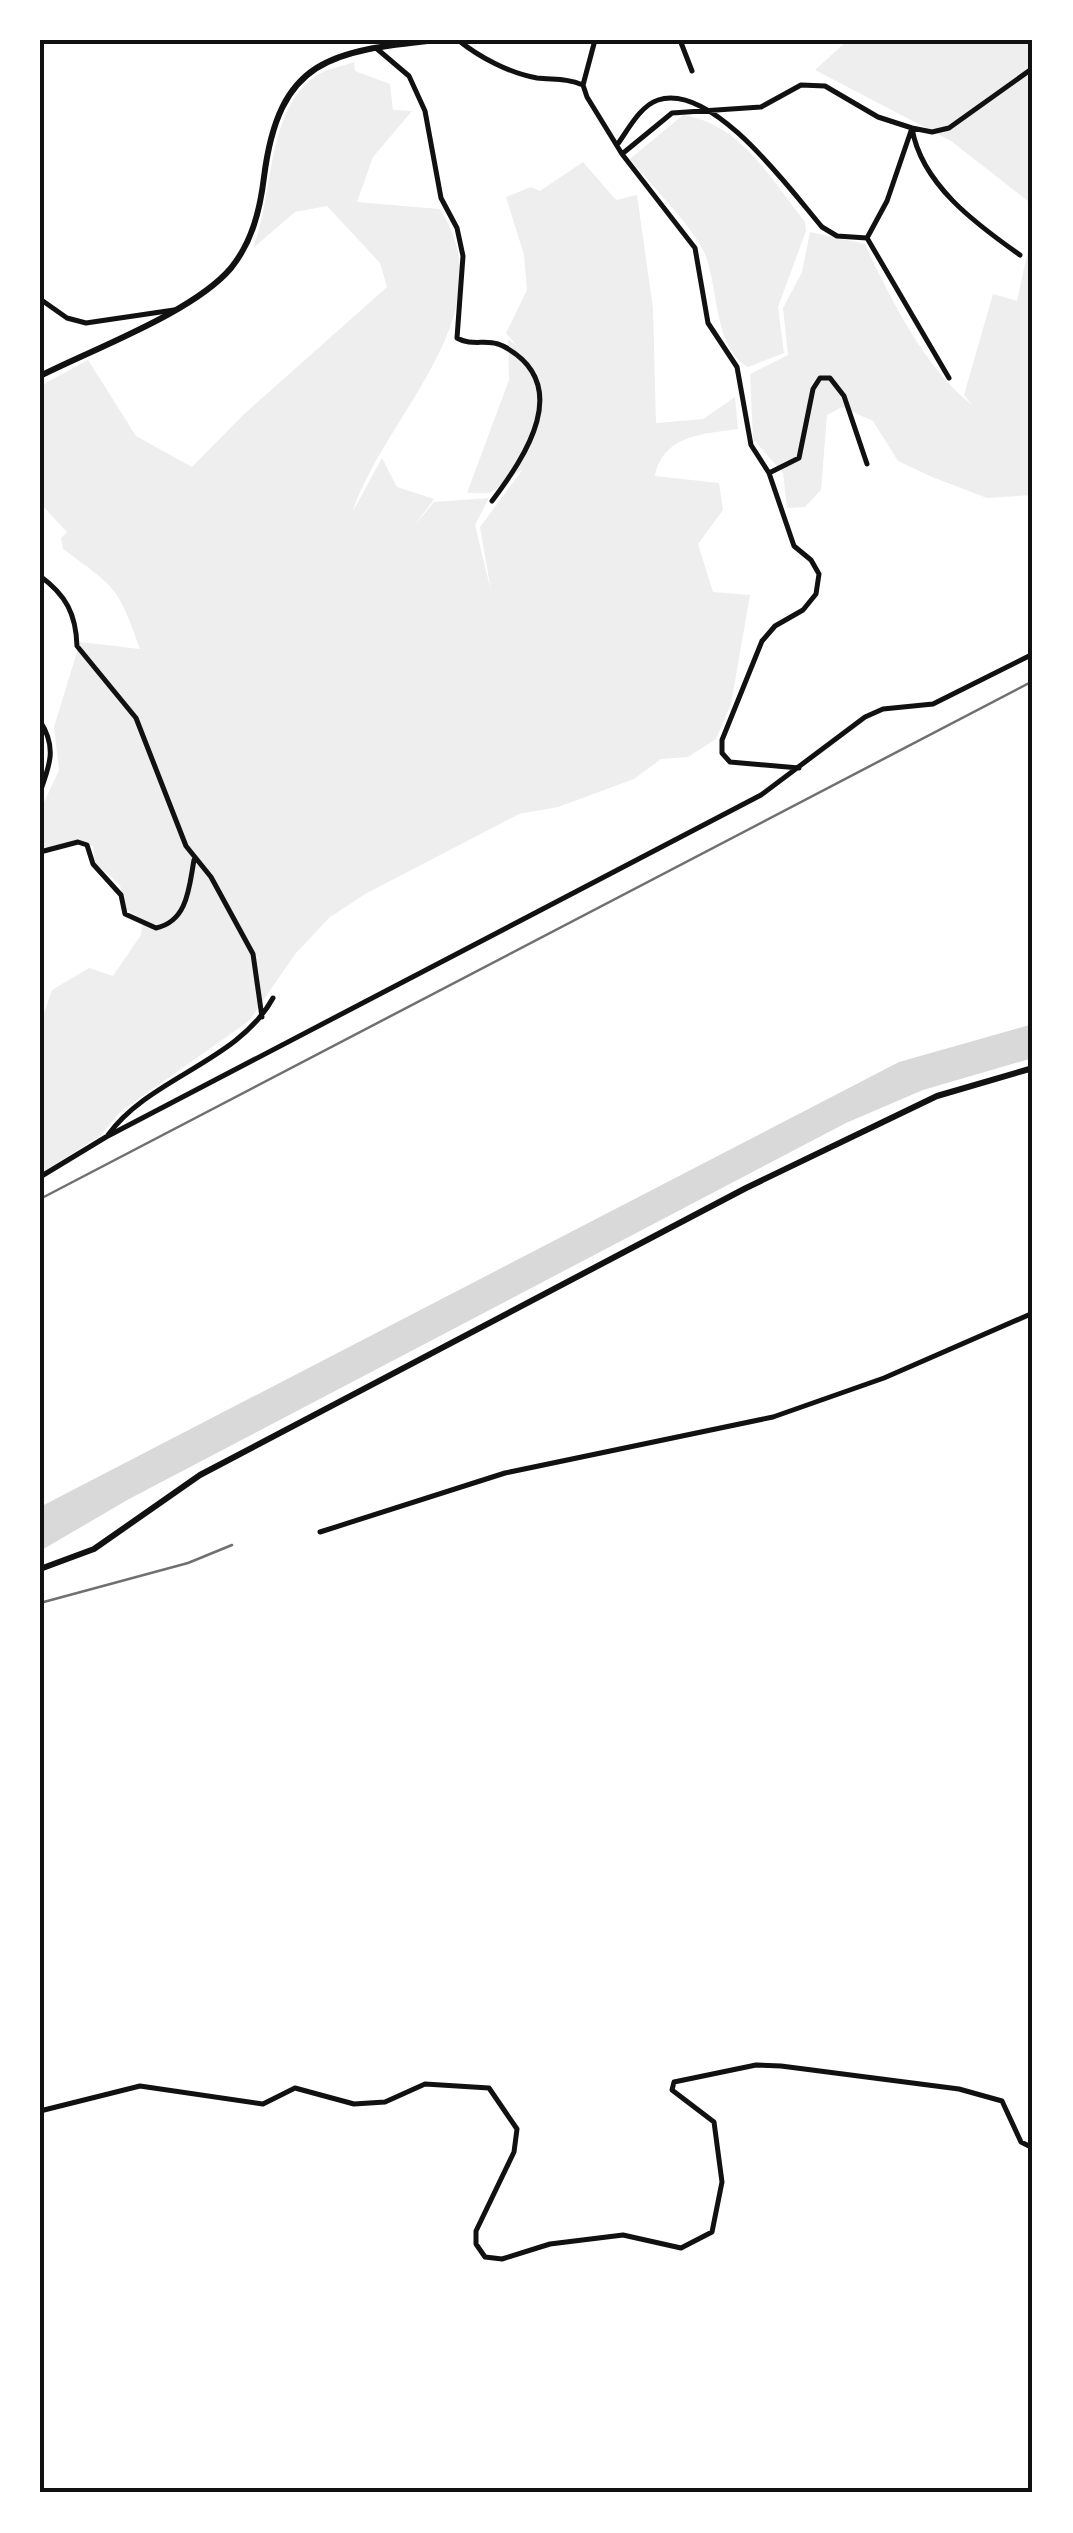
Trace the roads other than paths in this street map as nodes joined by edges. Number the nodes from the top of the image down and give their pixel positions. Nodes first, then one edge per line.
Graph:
1 (436, 40) edge
2 (458, 40) edge
3 (595, 40) edge
4 (680, 40) edge
5 (374, 47) junction
6 (1033, 68) edge
7 (692, 71) dead end
8 (583, 85) junction
9 (706, 112) junction
10 (912, 128) junction
11 (617, 145) junction
12 (622, 154) junction
13 (867, 238) junction
14 (1020, 255) dead end
15 (40, 300) edge
16 (175, 310) junction
17 (40, 376) edge
18 (949, 378) dead end
19 (867, 464) dead end
20 (769, 472) junction
21 (492, 500) dead end
22 (40, 576) edge
23 (40, 610) edge
24 (40, 620) edge
25 (1033, 654) edge
26 (40, 721) edge
27 (799, 768) junction
28 (40, 792) edge
29 (40, 852) edge
30 (194, 860) junction
31 (272, 998) dead end
32 (262, 1017) junction
33 (1033, 1068) edge
34 (106, 1137) junction
35 (40, 1178) edge
36 (1033, 1313) edge
37 (320, 1532) dead end
38 (40, 1569) edge
39 (40, 2112) edge
40 (1033, 2148) edge

1 - 5 street
2 - 8 street
3 - 8 street
4 - 7 street
5 - 16 street
5 - 21 street
6 - 10 street
8 - 11 street
9 - 10 street
9 - 11 street
9 - 12 street
9 - 13 street
10 - 13 street
10 - 14 street
11 - 12 street
12 - 20 street
13 - 18 street
15 - 16 street
16 - 17 street
19 - 20 street
20 - 27 street
22 - 30 street
23 - 24 street
25 - 27 street
26 - 28 street
27 - 34 street
29 - 30 street
30 - 32 street
31 - 32 street
32 - 34 street
33 - 38 street
34 - 35 street
36 - 37 street
39 - 40 street

